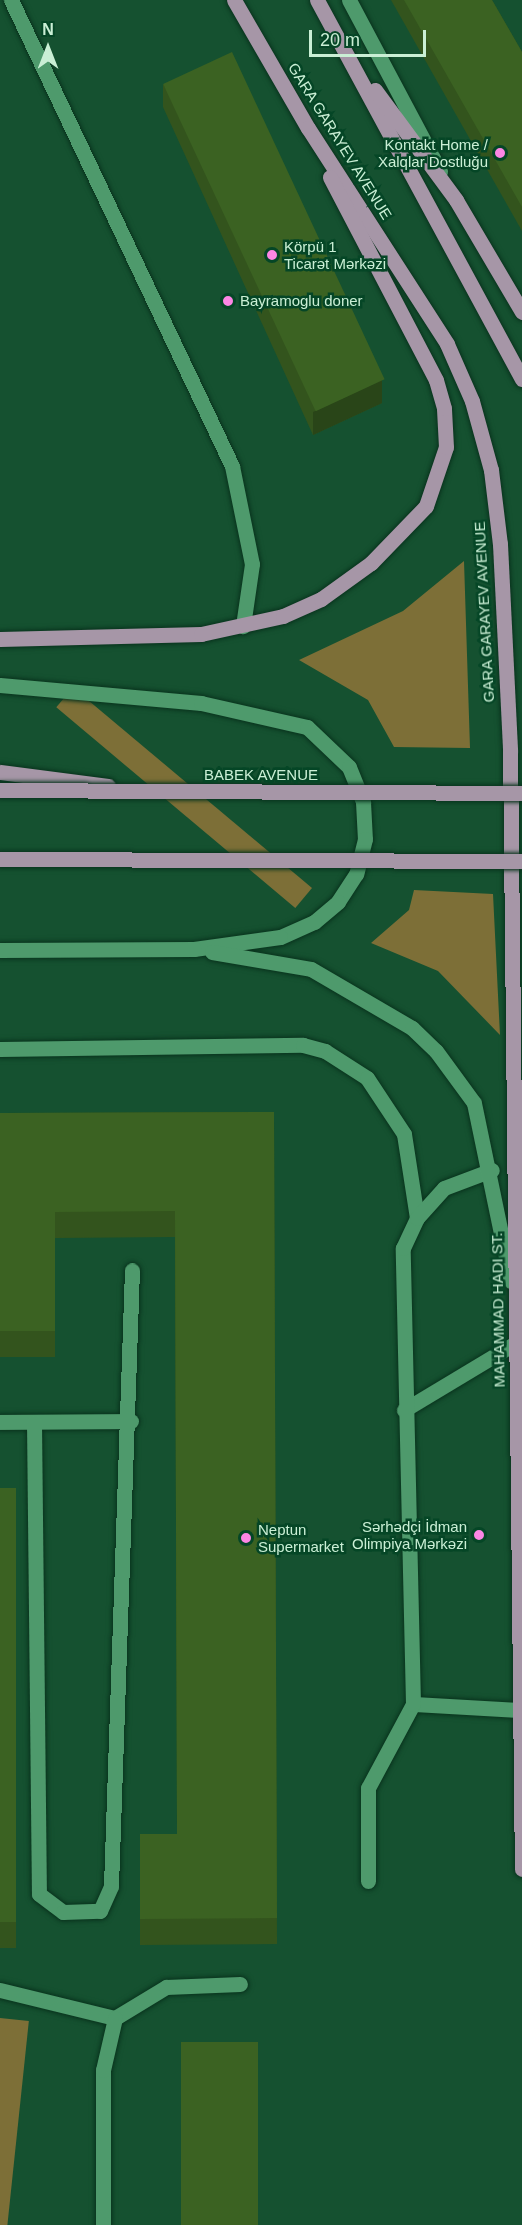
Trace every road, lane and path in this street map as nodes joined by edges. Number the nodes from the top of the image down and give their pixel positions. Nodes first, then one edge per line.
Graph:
1 (11, 0) edge
2 (234, 0) edge
3 (317, 0) edge
4 (349, 0) edge
5 (338, 39) junction
6 (308, 128) junction
7 (456, 200) junction
8 (522, 312) edge
9 (522, 379) edge
10 (243, 626) junction
11 (0, 639) edge
12 (0, 685) edge
13 (510, 750) joint
14 (0, 772) edge
15 (0, 790) edge
16 (161, 792) junction
17 (522, 793) edge
18 (0, 859) edge
19 (522, 861) edge
20 (194, 949) junction
21 (0, 950) edge
22 (0, 1049) edge
23 (492, 1170) junction
24 (417, 1218) junction
25 (132, 1270) dead end
26 (516, 1315) junction
27 (517, 1342) junction
28 (404, 1410) junction
29 (131, 1421) junction
30 (0, 1422) edge
31 (34, 1422) junction
32 (413, 1704) junction
33 (520, 1710) junction
34 (522, 1869) edge
35 (368, 1881) dead end
36 (240, 1984) dead end
37 (0, 1990) edge
38 (115, 2018) junction
39 (103, 2225) edge

1 - 10 main road
2 - 6 main road, GARA GARAYEV AVENUE
3 - 5 main road
4 - 7 main road
5 - 7 main road
5 - 9 main road
6 - 10 main road
6 - 13 main road, GARA GARAYEV AVENUE
7 - 8 main road
10 - 11 main road
12 - 20 main road
13 - 26 main road, MAHAMMAD HADI ST.
14 - 16 main road, bridge
15 - 16 main road, BABEK AVENUE, bridge
16 - 17 main road, BABEK AVENUE, bridge
18 - 19 main road, bridge
20 - 21 main road
20 - 23 main road
22 - 24 main road
23 - 24 main road
23 - 26 main road
24 - 28 main road
25 - 29 main road
26 - 27 main road, MAHAMMAD HADI ST.
27 - 28 main road
27 - 33 main road, MAHAMMAD HADI ST.
28 - 32 main road
29 - 31 main road
29 - 31 main road
30 - 31 main road
32 - 33 main road
32 - 35 main road
33 - 34 main road, MAHAMMAD HADI ST.
36 - 38 main road
37 - 38 main road
38 - 39 main road

